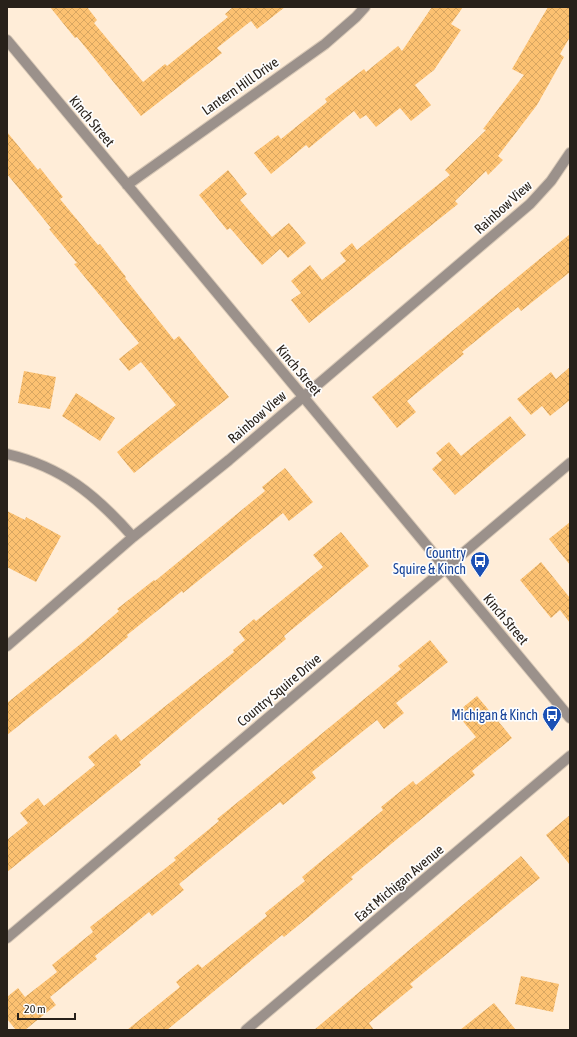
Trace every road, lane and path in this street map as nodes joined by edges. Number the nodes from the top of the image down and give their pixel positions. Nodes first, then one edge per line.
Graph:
1 (365, 7) edge
2 (7, 40) edge
3 (570, 153) edge
4 (127, 185) junction
5 (302, 396) junction
6 (7, 454) edge
7 (570, 463) edge
8 (133, 537) junction
9 (445, 568) junction
10 (7, 646) edge
11 (570, 718) edge
12 (570, 756) edge
13 (7, 938) edge
14 (246, 1030) edge

1 - 4 street, Lantern Hill Drive
2 - 4 street, Kinch Street
3 - 5 street, Rainbow View
4 - 5 street, Kinch Street
5 - 8 street, Rainbow View
5 - 9 street, Kinch Street
6 - 8 street
7 - 9 street, Country Squire Drive
8 - 10 street, Rainbow View
9 - 11 street, Kinch Street
9 - 13 street, Country Squire Drive
12 - 14 street, East Michigan Avenue

